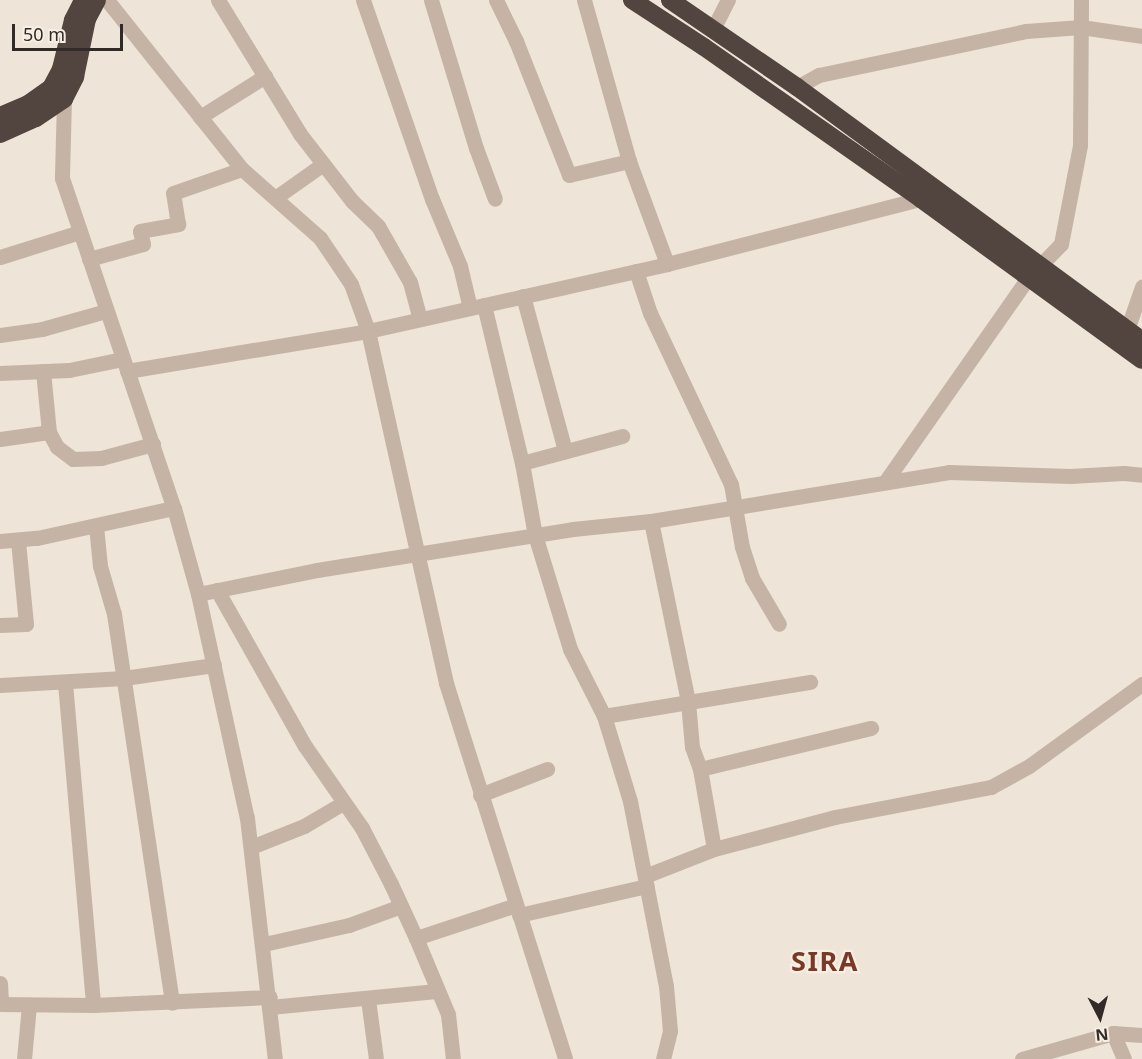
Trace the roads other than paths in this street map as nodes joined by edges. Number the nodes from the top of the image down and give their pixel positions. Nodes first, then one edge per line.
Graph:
1 (83, 0) edge
2 (97, 0) edge
3 (107, 0) edge
4 (218, 0) edge
5 (363, 0) edge
6 (430, 0) edge
7 (496, 0) edge
8 (584, 0) edge
9 (632, 0) edge
10 (670, 0) edge
11 (728, 0) edge
12 (1081, 0) edge
13 (1081, 27) junction
14 (713, 28) junction
15 (1142, 36) edge
16 (265, 76) junction
17 (797, 87) junction
18 (64, 99) junction
19 (0, 116) edge
20 (200, 117) junction
21 (0, 134) edge
22 (629, 161) junction
23 (323, 164) junction
24 (242, 169) junction
25 (275, 198) junction
26 (495, 199) dead end
27 (921, 199) junction
28 (80, 232) junction
29 (0, 257) edge
30 (89, 259) junction
31 (667, 264) junction
32 (636, 271) junction
33 (1034, 271) junction
34 (1142, 287) edge
35 (523, 296) junction
36 (477, 306) junction
37 (106, 310) junction
38 (420, 319) junction
39 (368, 331) junction
40 (0, 335) edge
41 (1135, 335) edge
42 (1142, 360) edge
43 (124, 365) junction
44 (43, 371) junction
45 (0, 373) edge
46 (49, 432) junction
47 (622, 436) dead end
48 (0, 439) edge
49 (153, 444) junction
50 (565, 451) junction
51 (522, 463) junction
52 (1142, 475) edge
53 (885, 482) junction
54 (735, 507) junction
55 (174, 508) junction
56 (651, 520) junction
57 (96, 526) junction
58 (535, 535) junction
59 (0, 541) edge
60 (18, 541) junction
61 (418, 555) junction
62 (217, 590) junction
63 (198, 594) junction
64 (779, 624) dead end
65 (0, 625) edge
66 (214, 665) junction
67 (124, 678) junction
68 (810, 682) dead end
69 (65, 683) junction
70 (1142, 684) edge
71 (0, 685) edge
72 (688, 702) junction
73 (604, 716) junction
74 (870, 729) dead end
75 (547, 769) dead end
76 (700, 769) junction
77 (480, 795) junction
78 (343, 803) junction
79 (251, 847) junction
80 (714, 849) junction
81 (646, 881) junction
82 (401, 906) junction
83 (517, 910) junction
84 (417, 938) junction
85 (264, 944) junction
86 (0, 983) edge
87 (436, 991) junction
88 (368, 999) junction
89 (172, 1002) junction
90 (270, 1002) junction
91 (0, 1005) edge
92 (29, 1005) junction
93 (93, 1005) junction
94 (1113, 1033) junction
95 (1142, 1035) edge
96 (24, 1059) edge
97 (275, 1059) edge
98 (376, 1059) edge
99 (453, 1059) edge
100 (566, 1059) edge
101 (663, 1059) edge
102 (1022, 1059) edge
103 (1124, 1059) edge

1 - 19 highway
2 - 18 highway
3 - 20 street
4 - 16 street
5 - 36 street
6 - 26 street
7 - 22 street
8 - 22 street
9 - 27 highway
10 - 14 highway
11 - 14 street
12 - 13 street
13 - 15 street
13 - 17 street
13 - 33 street
14 - 17 highway
16 - 20 street
16 - 23 street
17 - 33 highway
18 - 21 highway
18 - 28 street
20 - 24 street
22 - 31 street
23 - 25 street
23 - 38 street
24 - 25 street
24 - 30 street
25 - 39 street
27 - 31 street
27 - 33 highway
28 - 29 street
28 - 30 street
30 - 37 street
31 - 32 street
32 - 35 street
32 - 54 street
33 - 41 highway
33 - 42 highway
33 - 53 street
34 - 41 street
35 - 36 street
35 - 50 street
36 - 38 street
36 - 51 street
37 - 40 street
37 - 43 street
38 - 39 street
39 - 43 street
39 - 61 street
43 - 44 street
43 - 49 street
44 - 45 street
44 - 46 street
46 - 48 street
46 - 49 street
47 - 50 street
49 - 55 street
50 - 51 street
51 - 58 street
52 - 53 street
53 - 54 street
54 - 56 street
54 - 64 street
55 - 57 street
55 - 63 street
56 - 58 street
56 - 72 street
57 - 60 street
57 - 67 street
58 - 61 street
58 - 73 street
59 - 60 street
60 - 65 street
61 - 62 street
61 - 77 street
62 - 63 street
62 - 78 street
63 - 66 street
66 - 67 street
66 - 79 street
67 - 69 street
67 - 89 street
68 - 72 street
69 - 71 street
69 - 93 street
70 - 80 street
72 - 73 street
72 - 76 street
73 - 81 street
74 - 76 street
75 - 77 street
76 - 80 street
77 - 83 street
78 - 79 street
78 - 82 street
79 - 85 street
80 - 81 street
81 - 83 street
81 - 101 street
82 - 84 street
82 - 85 street
83 - 84 street
83 - 100 street
84 - 87 street
85 - 90 street
86 - 91 street
87 - 88 street
87 - 99 street
88 - 90 street
88 - 98 street
89 - 90 street
89 - 93 street
90 - 97 street
91 - 92 street
92 - 93 street
92 - 96 street
94 - 95 street
94 - 102 street
94 - 103 street

